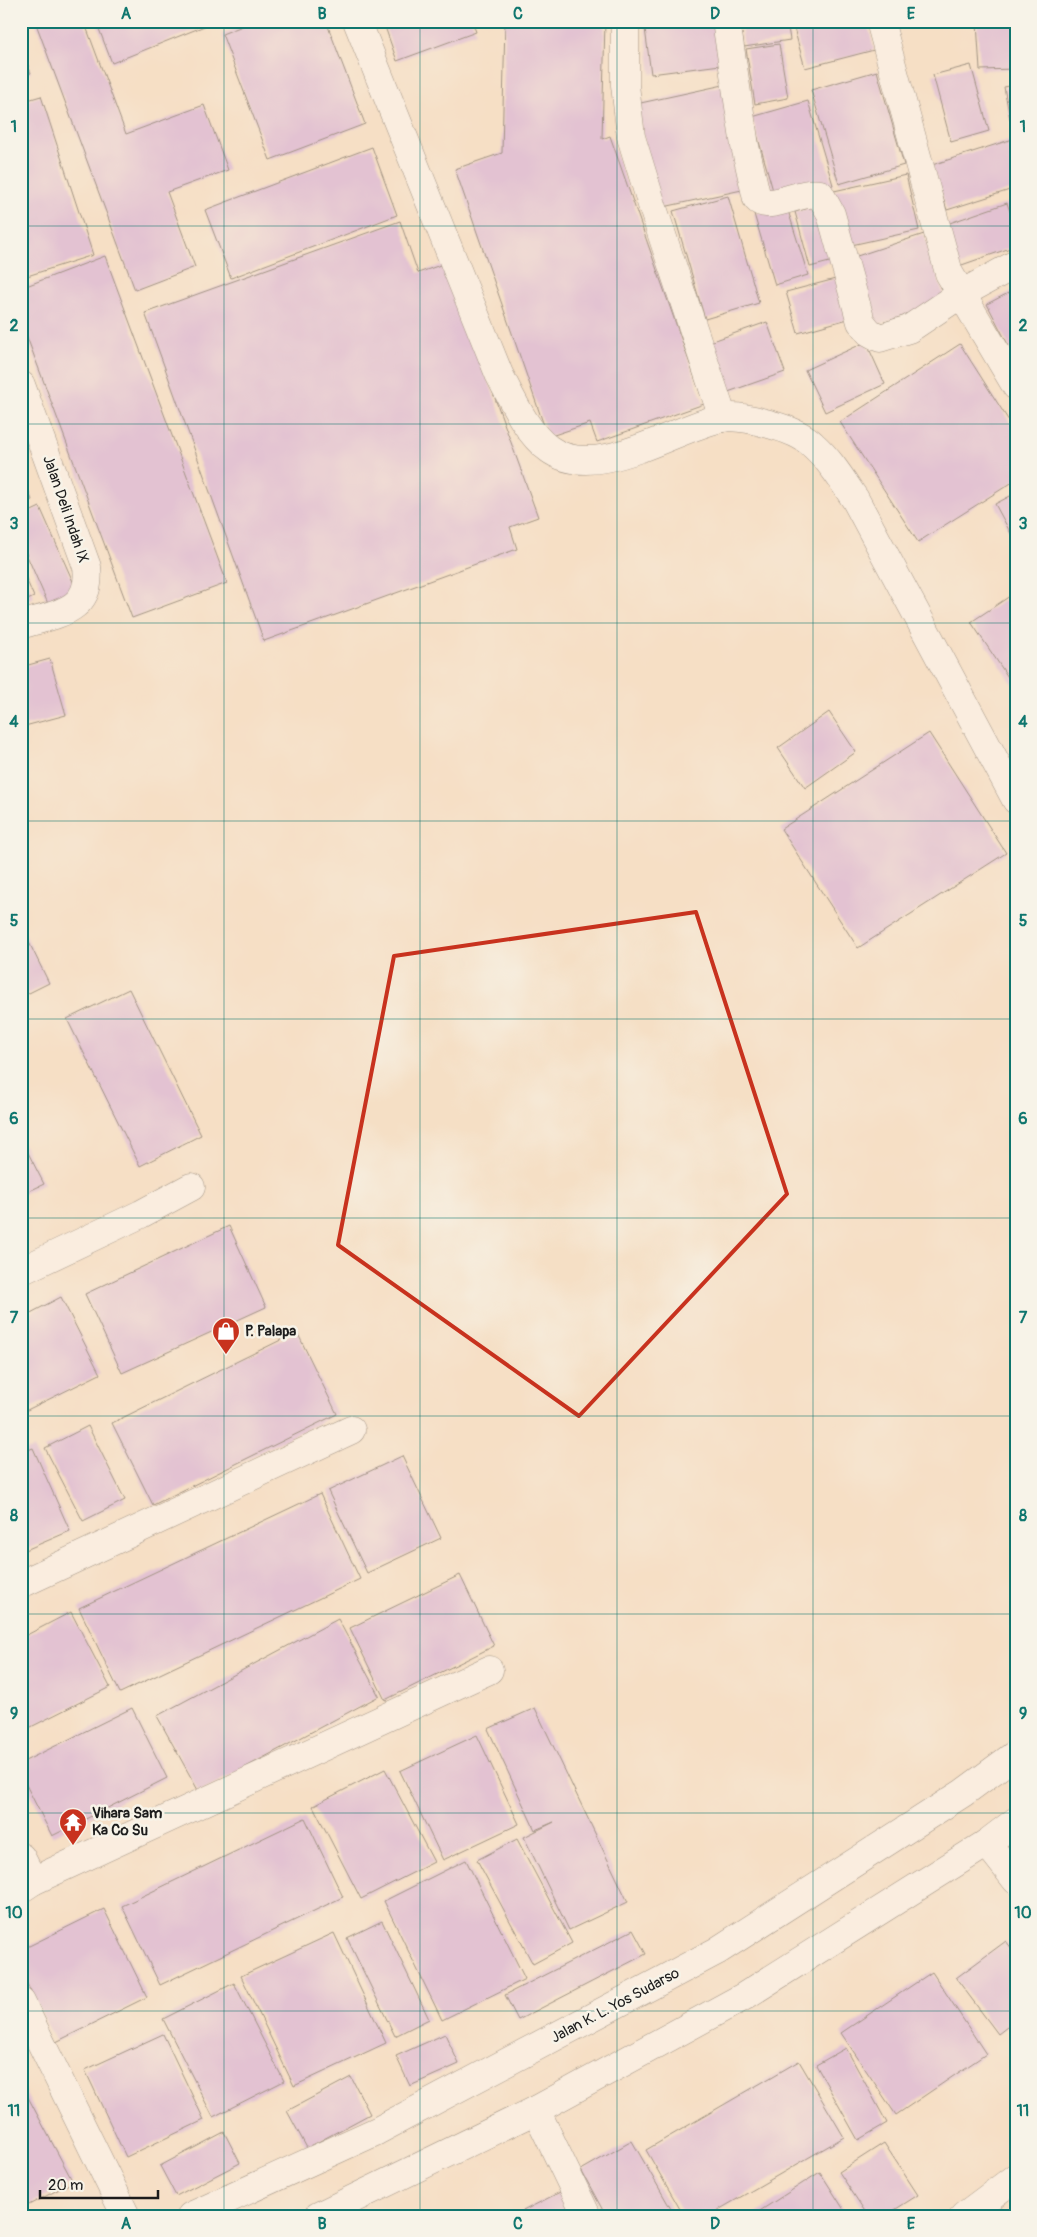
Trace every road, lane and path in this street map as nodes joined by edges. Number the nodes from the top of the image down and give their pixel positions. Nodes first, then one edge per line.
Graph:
1 (357, 21) edge
2 (625, 21) edge
3 (726, 21) edge
4 (880, 21) edge
5 (1016, 264) edge
6 (961, 294) junction
7 (21, 384) edge
8 (1016, 386) edge
9 (723, 418) junction
10 (21, 625) edge
11 (1016, 800) edge
12 (191, 1187) dead end
13 (21, 1271) edge
14 (351, 1430) dead end
15 (21, 1584) edge
16 (489, 1670) dead end
17 (1016, 1754) edge
18 (1016, 1822) edge
19 (987, 1843) junction
20 (21, 1856) edge
21 (1016, 1880) edge
22 (27, 1885) edge
23 (21, 2002) edge
24 (536, 2110) junction
25 (1016, 2177) edge
26 (126, 2216) edge
27 (191, 2216) edge
28 (318, 2216) edge
29 (587, 2216) edge
30 (964, 2216) edge

1 - 9 main road
2 - 9 main road
3 - 6 main road
4 - 6 main road
5 - 6 main road
6 - 8 main road
7 - 10 main road, Jalan Deli Indah IX
9 - 11 main road
12 - 13 main road
14 - 15 main road
16 - 22 main road
17 - 27 main road, Jalan K. L. Yos Sudarso
18 - 19 main road
19 - 21 main road
19 - 24 main road
20 - 22 main road
23 - 26 main road
24 - 28 main road
24 - 29 main road
25 - 30 main road

